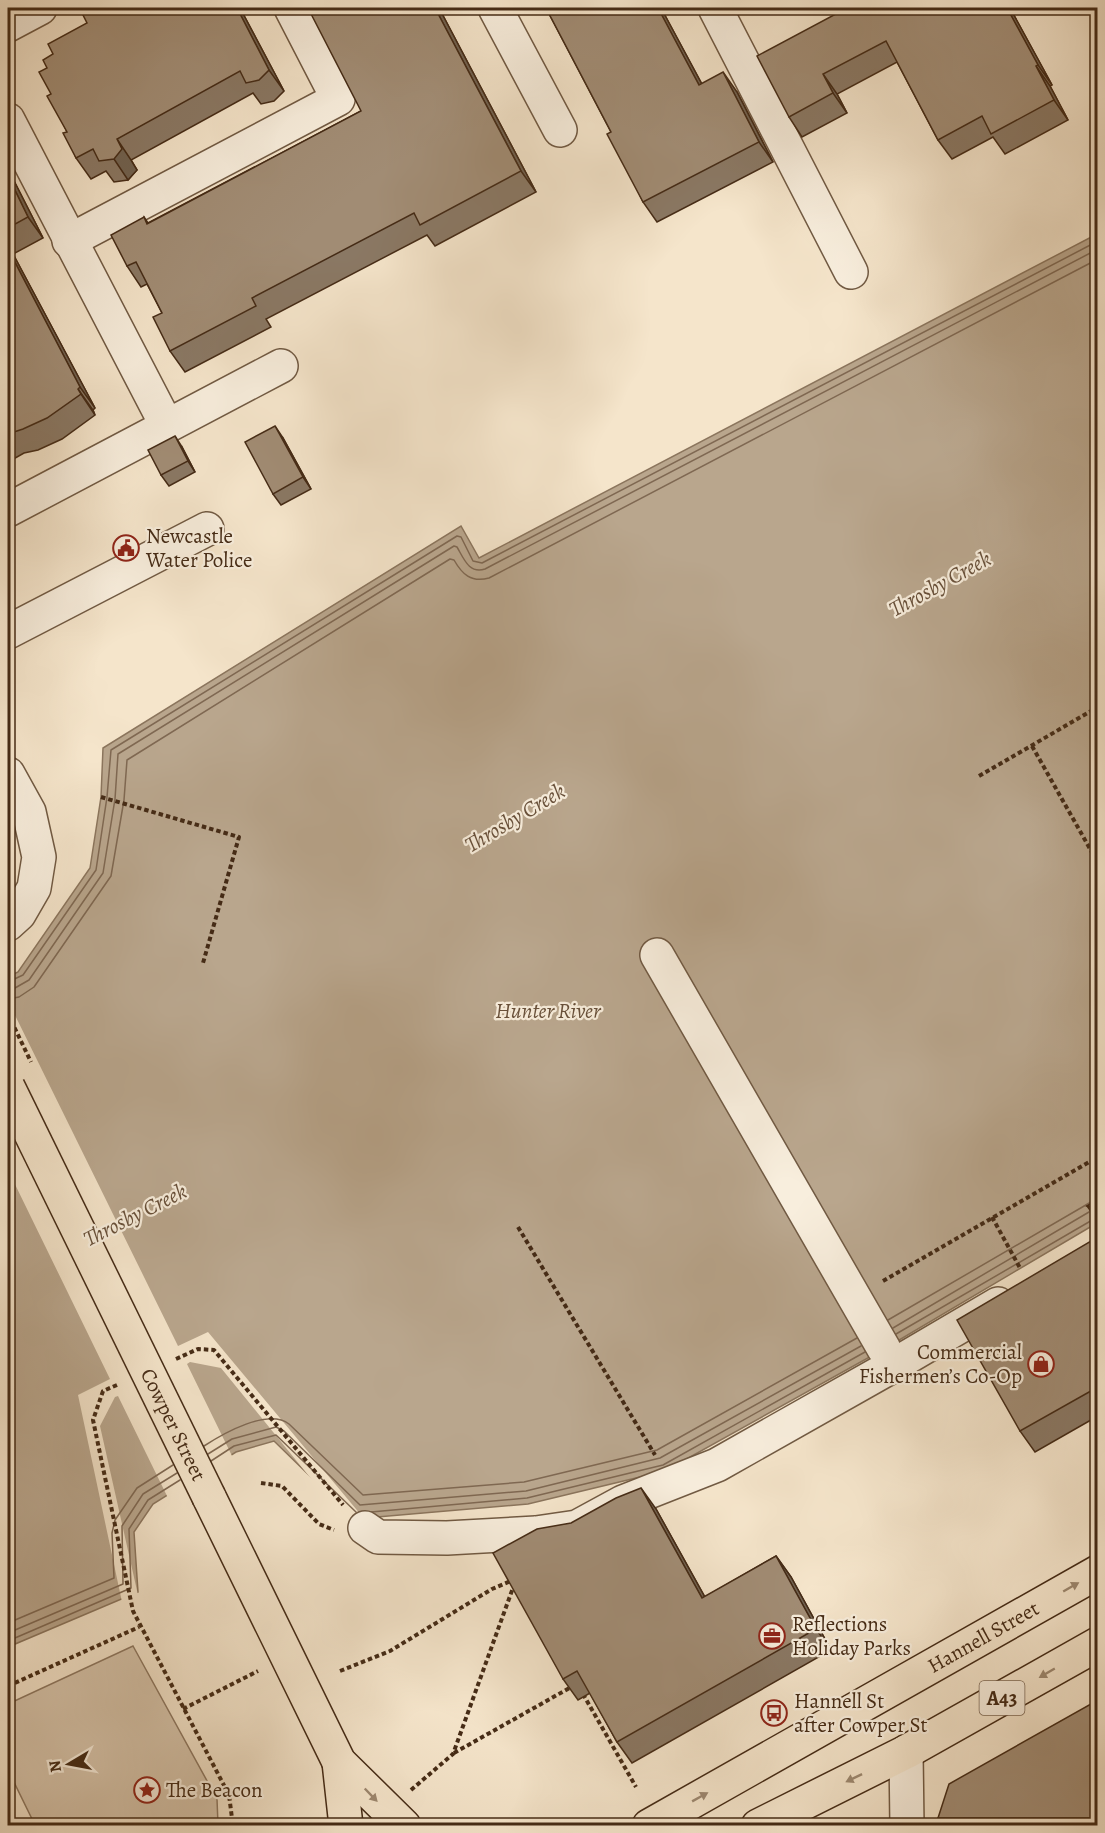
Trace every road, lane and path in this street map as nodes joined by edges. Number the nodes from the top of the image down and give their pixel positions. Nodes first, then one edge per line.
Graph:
1 (40, 8) edge
2 (291, 8) edge
3 (495, 8) edge
4 (715, 8) edge
5 (8, 25) edge
6 (8, 120) edge
7 (560, 130) dead end
8 (69, 241) junction
9 (852, 272) dead end
10 (281, 366) dead end
11 (167, 426) junction
12 (8, 510) edge
13 (207, 529) dead end
14 (8, 632) edge
15 (1098, 707) edge
16 (1032, 746) junction
17 (8, 774) edge
18 (980, 776) dead end
19 (101, 797) dead end
20 (1098, 863) edge
21 (8, 924) edge
22 (657, 956) dead end
23 (203, 963) dead end
24 (8, 1087) edge
25 (1098, 1157) edge
26 (992, 1217) junction
27 (518, 1227) dead end
28 (1023, 1278) joint
29 (854, 1298) junction
30 (884, 1349) dead end
31 (659, 1461) dead end
32 (261, 1483) dead end
33 (372, 1532) joint
34 (1098, 1572) edge
35 (517, 1578) junction
36 (522, 1588) edge
37 (133, 1611) dead end
38 (139, 1627) junction
39 (1098, 1644) edge
40 (258, 1671) dead end
41 (340, 1671) dead end
42 (577, 1684) edge
43 (8, 1686) edge
44 (582, 1693) edge
45 (183, 1710) junction
46 (906, 1752) junction
47 (453, 1754) junction
48 (339, 1762) junction
49 (636, 1787) dead end
50 (405, 1810) edge
51 (233, 1826) edge
52 (346, 1826) edge
53 (649, 1826) edge
54 (758, 1826) edge
55 (907, 1826) edge

1 - 5 street
2 - 8 street
3 - 7 street
4 - 9 street
6 - 8 street
8 - 11 street
10 - 11 street
11 - 12 street
13 - 14 street
15 - 16 path
16 - 18 path
16 - 20 path
17 - 21 street
19 - 23 path
22 - 29 street
24 - 48 main road, Cowper Street, bridge
25 - 26 path
26 - 28 path
26 - 29 path
27 - 31 path
28 - 33 street
29 - 30 street
32 - 33 path
53 -> 34 main road, Hannell Street
35 - 36 path
35 - 41 path
35 - 47 path
37 - 38 path
38 - 43 path
38 - 45 path
39 -> 46 main road, A43
40 - 45 path
42 - 47 path
44 - 49 path
45 - 51 path
46 -> 54 main road, A43
46 - 55 street
47 - 50 path
48 -> 50 main road, Cowper Street
48 - 52 main road, Cowper Street

